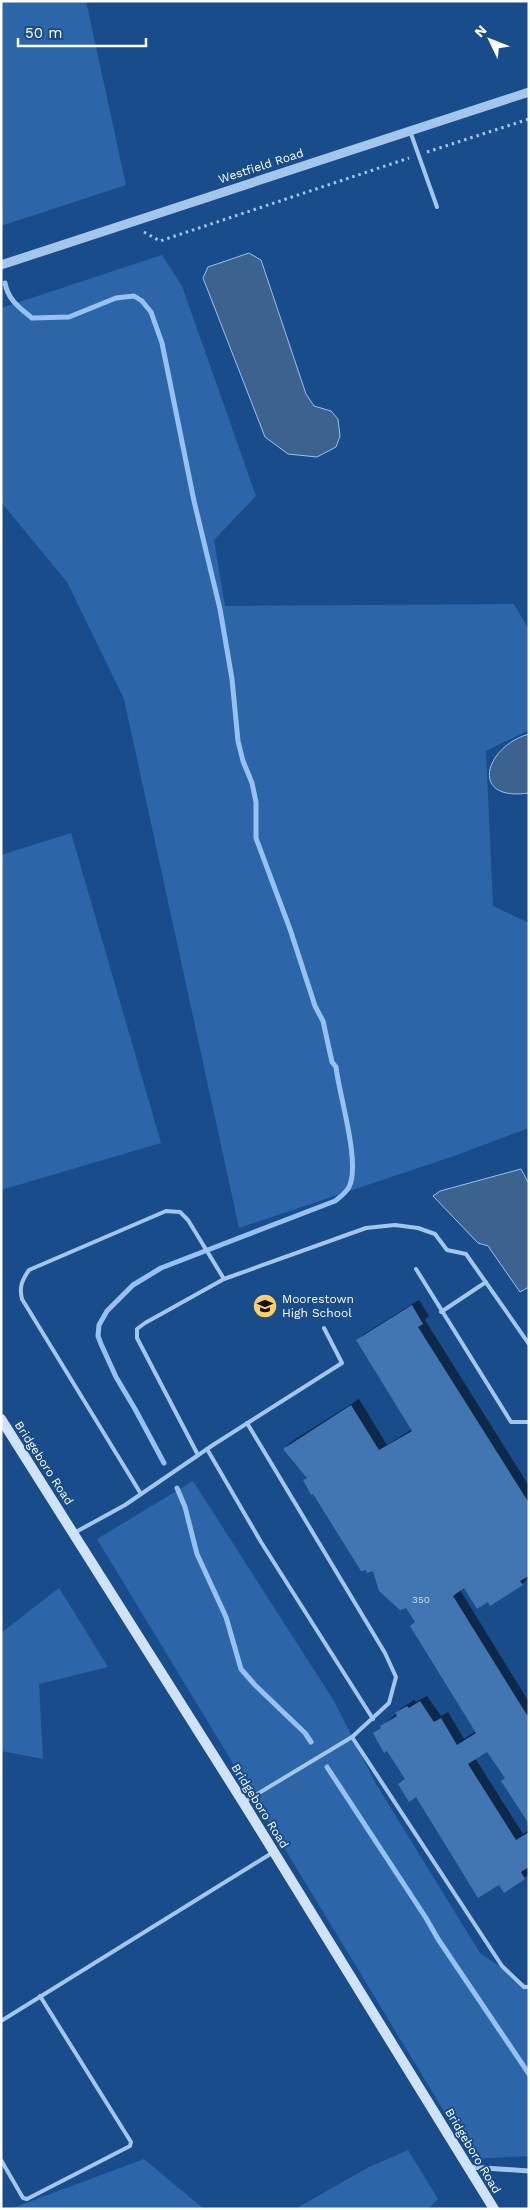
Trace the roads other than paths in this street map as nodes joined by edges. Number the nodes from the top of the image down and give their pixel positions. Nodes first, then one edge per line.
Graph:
1 (529, 92) edge
2 (409, 130) junction
3 (437, 207) dead end
4 (1, 265) edge
5 (416, 1269) dead end
6 (224, 1280) junction
7 (486, 1282) junction
8 (441, 1312) junction
9 (324, 1328) dead end
10 (529, 1344) edge
11 (1, 1418) edge
12 (529, 1422) edge
13 (247, 1424) junction
14 (207, 1449) junction
15 (198, 1455) junction
16 (141, 1494) junction
17 (74, 1533) junction
18 (373, 1719) junction
19 (352, 1737) junction
20 (243, 1802) junction
21 (274, 1852) junction
22 (529, 1986) edge
23 (40, 1996) junction
24 (1, 2021) edge
25 (1, 2160) edge
26 (468, 2167) junction
27 (529, 2171) edge
28 (494, 2209) edge

1 - 2 street, Westfield Road
2 - 3 lane
2 - 4 street, Westfield Road
5 - 8 lane
6 - 7 lane
6 - 15 lane
6 - 16 lane
7 - 8 lane
7 - 10 lane
8 - 12 lane
9 - 13 lane
11 - 17 main road, Bridgeboro Road
13 - 14 lane
13 - 18 lane
14 - 15 lane
14 - 18 lane
15 - 16 lane
16 - 17 lane
17 - 20 main road, Bridgeboro Road
18 - 19 lane
19 - 20 lane
19 - 22 lane
20 - 21 main road, Bridgeboro Road
21 - 23 lane
21 - 26 main road, Bridgeboro Road
23 - 24 lane
23 - 25 lane
26 - 27 street
26 - 28 main road, Bridgeboro Road

